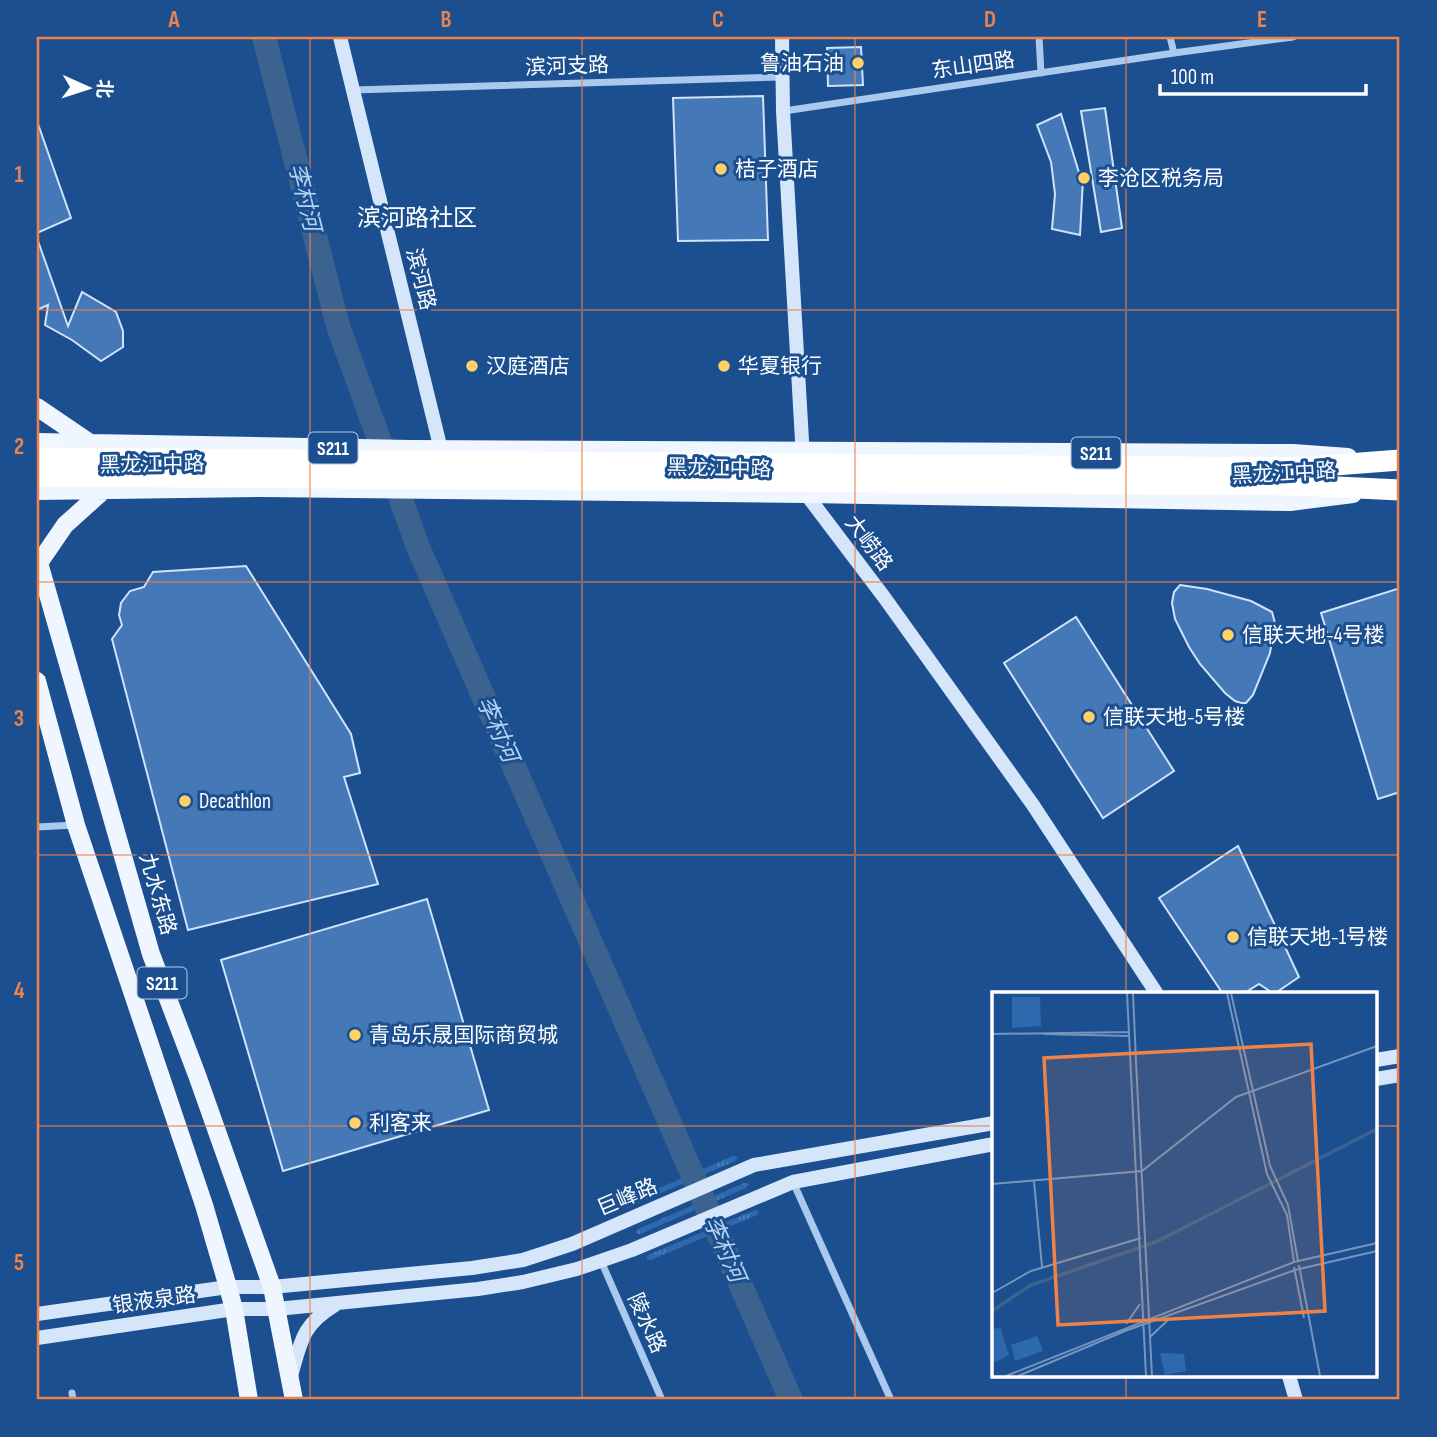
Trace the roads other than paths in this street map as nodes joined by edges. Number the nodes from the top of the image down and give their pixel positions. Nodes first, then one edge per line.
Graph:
1 (340, 37) edge
2 (782, 37) edge
3 (1039, 37) edge
4 (1170, 37) edge
5 (1293, 37) edge
6 (1174, 53) junction
7 (1041, 73) junction
8 (782, 77) junction
9 (354, 90) junction
10 (783, 111) junction
11 (37, 407) edge
12 (37, 442) edge
13 (90, 443) junction
14 (441, 449) junction
15 (802, 452) junction
16 (37, 458) edge
17 (1395, 460) edge
18 (37, 476) edge
19 (1296, 476) junction
20 (105, 489) junction
21 (450, 490) junction
22 (1396, 490) edge
23 (37, 491) edge
24 (806, 494) junction
25 (38, 559) edge
26 (37, 681) edge
27 (75, 825) junction
28 (37, 827) edge
29 (1156, 992) edge
30 (1400, 1056) edge
31 (1378, 1060) edge
32 (1400, 1075) edge
33 (1378, 1079) edge
34 (992, 1123) edge
35 (992, 1144) edge
36 (793, 1182) junction
37 (601, 1261) junction
38 (228, 1287) junction
39 (272, 1287) junction
40 (339, 1303) junction
41 (234, 1309) junction
42 (277, 1309) junction
43 (37, 1314) edge
44 (37, 1338) edge
45 (290, 1378) junction
46 (1290, 1378) edge
47 (249, 1400) edge
48 (294, 1400) edge
49 (662, 1400) edge
50 (891, 1400) edge
51 (1296, 1400) edge

1 - 9 street, 滨河路
2 - 8 street
3 - 7 street
4 - 6 street
5 - 6 street, 东山四路
6 - 7 street, 东山四路
7 - 10 street, 东山四路
8 - 9 street, 滨河支路
8 - 10 street
9 - 14 street, 滨河路
10 - 15 street
11 - 13 main road
12 - 13 main road, 黑龙江中路 / S211
13 - 14 main road, 黑龙江中路 / S211
14 - 15 main road, 黑龙江中路 / S211
14 - 21 street, 滨河路
15 - 17 main road, 黑龙江中路 / S211
15 - 24 street
16 - 19 highway, 黑龙江中路
17 - 19 highway
18 - 19 highway, 黑龙江中路
19 - 22 highway
20 - 21 main road, 黑龙江中路 / S211
20 - 23 main road, 黑龙江中路 / S211
20 - 25 main road
21 - 24 main road, 黑龙江中路 / S211
22 - 24 main road, 黑龙江中路 / S211
24 - 29 street, 大崂路
25 - 39 main road, 九水东路 / S211
26 - 27 main road, S211
27 - 28 street
27 - 38 main road, S211
30 - 31 street
32 - 33 street
34 - 39 street, 巨峰路
35 - 36 street
36 - 37 street
36 - 50 street
37 - 40 street
37 - 49 street, 陵水路
38 - 39 street, 银液泉路
38 - 41 main road, S211
38 - 43 street, 银液泉路
39 - 42 main road, 九水东路 / S211
40 - 42 street
40 - 45 street
41 - 42 street, 银液泉路
41 - 44 street, 银液泉路
41 - 47 main road, S211
42 - 45 main road, 九水东路 / S211
45 - 48 main road, 九水东路 / S211
46 - 51 street

